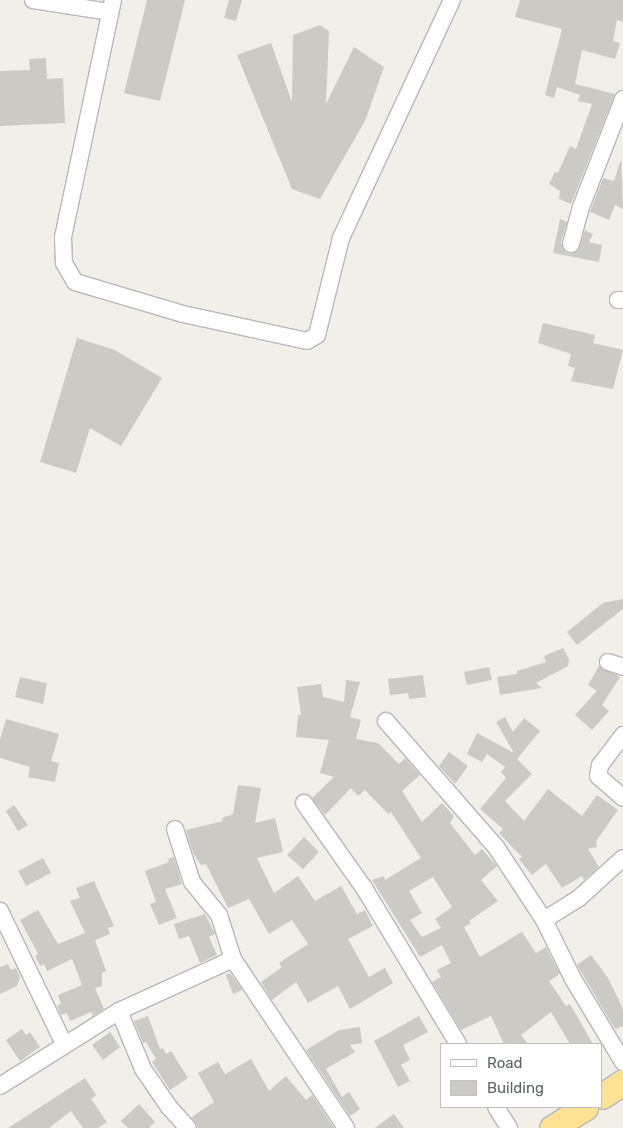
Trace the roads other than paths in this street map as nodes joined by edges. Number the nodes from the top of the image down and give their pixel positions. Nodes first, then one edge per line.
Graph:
1 (33, 0) edge
2 (452, 0) edge
3 (112, 6) edge
4 (623, 99) edge
5 (617, 134) edge
6 (571, 244) dead end
7 (386, 721) dead end
8 (623, 735) edge
9 (623, 798) edge
10 (304, 803) dead end
11 (175, 829) dead end
12 (623, 858) edge
13 (0, 911) edge
14 (544, 920) junction
15 (233, 959) junction
16 (119, 1011) junction
17 (457, 1043) edge
18 (64, 1044) junction
19 (623, 1062) edge
20 (623, 1082) edge
21 (0, 1086) edge
22 (603, 1095) edge
23 (497, 1108) edge
24 (583, 1108) edge
25 (188, 1128) edge
26 (346, 1128) edge
27 (509, 1128) edge
28 (552, 1128) edge

1 - 3 street
2 - 3 street
4 - 5 street
5 - 6 street
7 - 14 street
8 - 9 street
10 - 17 street
11 - 15 street
12 - 14 street
13 - 18 street
14 - 19 street
15 - 16 street
15 - 26 street
16 - 18 street
16 - 25 street
18 - 21 street
20 - 22 highway
23 - 27 street
24 - 28 highway

